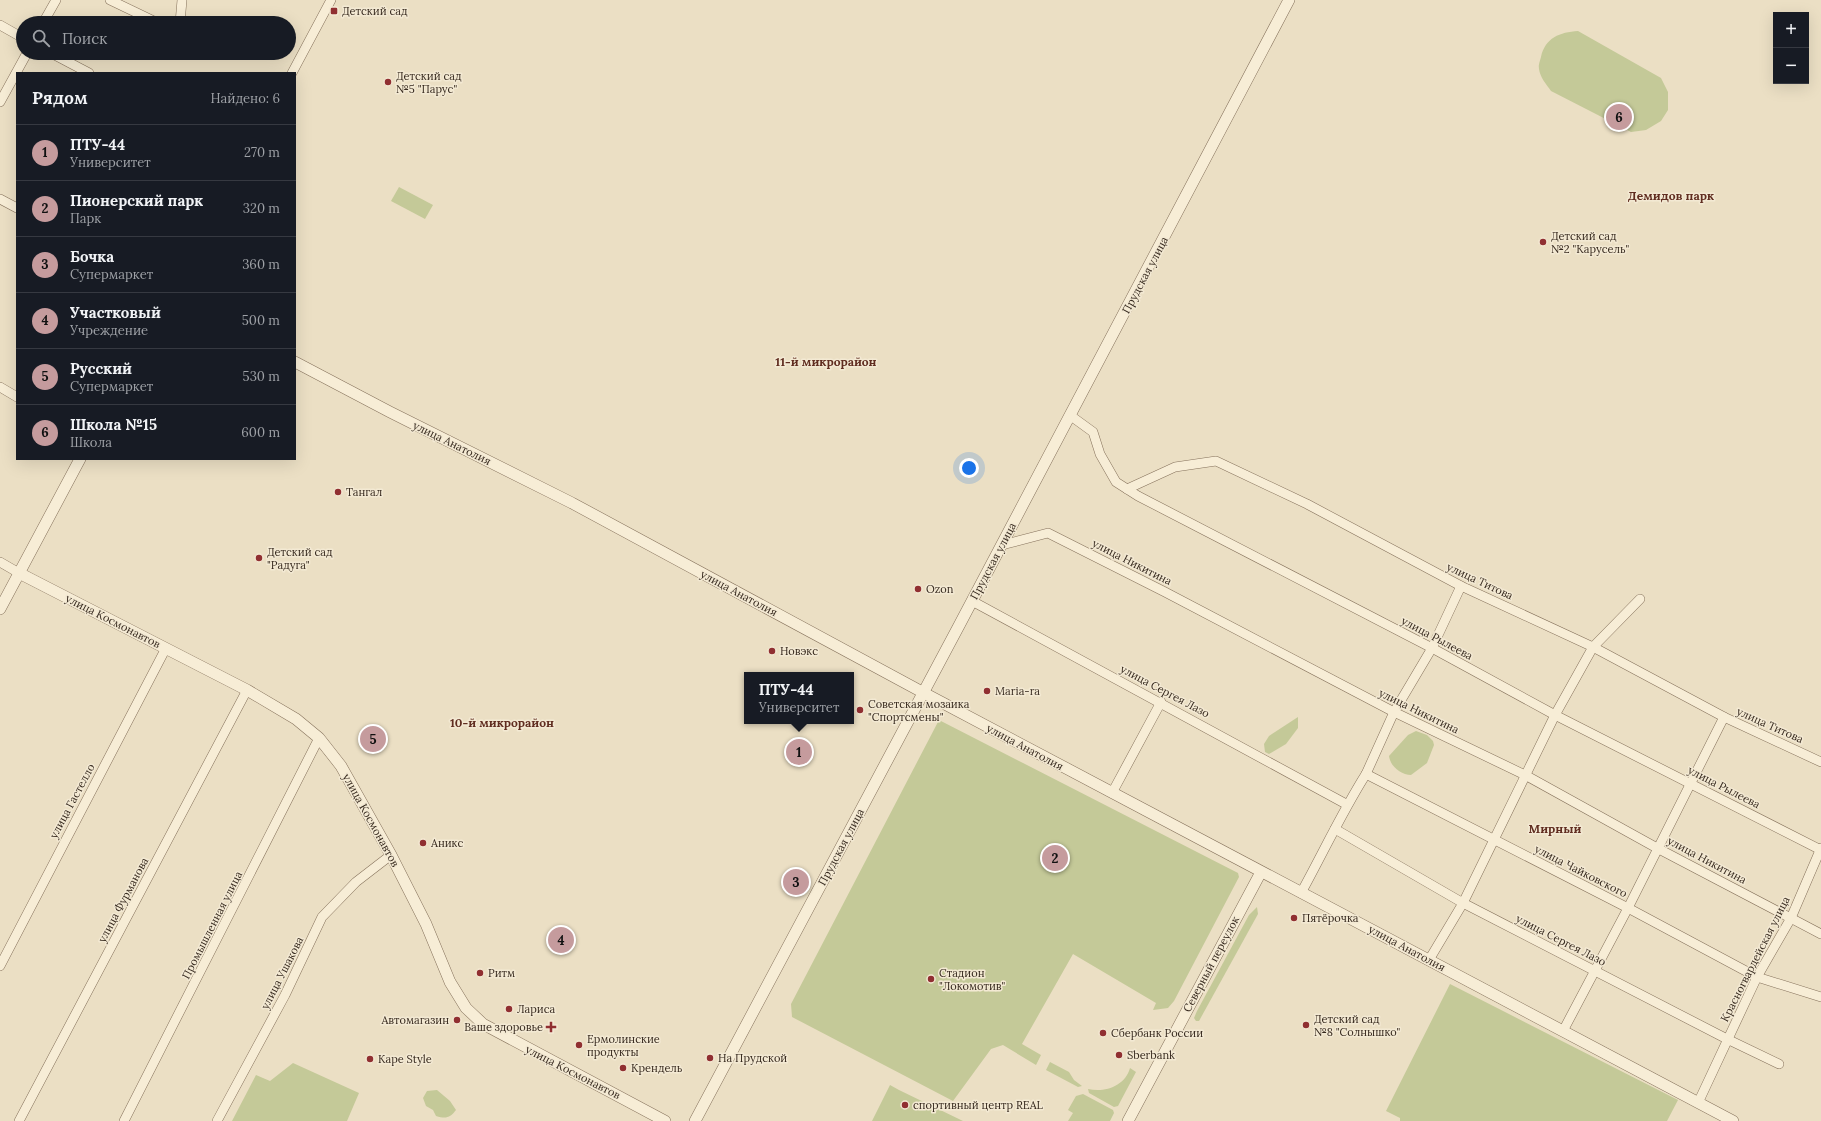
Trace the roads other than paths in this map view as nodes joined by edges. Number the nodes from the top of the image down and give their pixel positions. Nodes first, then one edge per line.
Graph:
1 (56, 0) edge
2 (110, 0) edge
3 (182, 0) edge
4 (331, 0) edge
5 (1289, 0) edge
6 (47, 16) edge
7 (143, 16) edge
8 (181, 16) edge
9 (0, 25) edge
10 (16, 34) edge
11 (23, 60) edge
12 (65, 60) edge
13 (17, 72) edge
14 (88, 72) edge
15 (293, 72) edge
16 (16, 73) edge
17 (0, 102) edge
18 (0, 199) edge
19 (16, 207) edge
20 (296, 363) edge
21 (0, 387) edge
22 (16, 396) edge
23 (1071, 416) junction
24 (79, 460) edge
25 (1126, 489) junction
26 (1002, 546) junction
27 (0, 562) edge
28 (20, 573) junction
29 (1461, 586) junction
30 (1640, 599) dead end
31 (972, 601) junction
32 (0, 609) edge
33 (1593, 647) junction
34 (166, 648) junction
35 (1432, 648) junction
36 (247, 690) junction
37 (924, 693) junction
38 (1161, 702) junction
39 (1394, 712) junction
40 (1555, 715) junction
41 (1724, 717) junction
42 (319, 738) junction
43 (1821, 762) edge
44 (1366, 774) junction
45 (1525, 775) junction
46 (1690, 784) junction
47 (1112, 793) junction
48 (1346, 804) junction
49 (1335, 829) junction
50 (1494, 841) junction
51 (1657, 848) junction
52 (1821, 849) edge
53 (392, 855) junction
54 (1261, 872) junction
55 (1301, 892) junction
56 (1463, 904) junction
57 (1628, 908) junction
58 (1791, 918) junction
59 (1821, 934) edge
60 (1429, 960) junction
61 (0, 966) edge
62 (1595, 970) junction
63 (1757, 977) junction
64 (1821, 997) edge
65 (1563, 1031) junction
66 (1727, 1039) junction
67 (1779, 1064) dead end
68 (1698, 1103) junction
69 (20, 1121) edge
70 (124, 1121) edge
71 (217, 1121) edge
72 (665, 1121) edge
73 (695, 1121) edge
74 (1128, 1121) edge
75 (1733, 1121) edge

1 - 6 street
2 - 7 street
3 - 8 street
4 - 15 street
5 - 23 street, Прудская улица
9 - 10 street
11 - 13 street
12 - 14 street
16 - 17 street
18 - 19 street
20 - 37 street, улица Анатолия
21 - 22 street
23 - 25 street, улица Рылеева
23 - 26 street, Прудская улица
24 - 28 street
25 - 29 street, улица Титова
25 - 35 street, улица Рылеева
26 - 31 street, Прудская улица
26 - 39 street, улица Никитина
27 - 28 street
28 - 32 street
28 - 34 street, улица Космонавтов
29 - 33 street, улица Титова
29 - 35 street
30 - 33 street
31 - 37 street, Прудская улица
31 - 38 street, улица Сергея Лазо
33 - 40 street
33 - 41 street, улица Титова
34 - 36 street, улица Космонавтов
34 - 61 street, улица Гастелло
35 - 39 street
35 - 40 street, улица Рылеева
36 - 42 street, улица Космонавтов
36 - 69 street, улица Фурманова
37 - 47 street, улица Анатолия
37 - 73 street, Прудская улица
38 - 47 street
38 - 48 street, улица Сергея Лазо
39 - 44 street
39 - 45 street, улица Никитина
40 - 45 street
40 - 46 street, улица Рылеева
41 - 43 street, улица Титова
41 - 46 street
42 - 53 street, улица Космонавтов
42 - 70 street, Промышленная улица
44 - 48 street
44 - 50 street, улица Чайковского
45 - 50 street
45 - 51 street, улица Никитина
46 - 51 street
46 - 52 street, улица Рылеева
47 - 54 street, улица Анатолия
48 - 49 street
49 - 55 street
49 - 56 street, улица Сергея Лазо
50 - 56 street
50 - 57 street, улица Чайковского
51 - 57 street
51 - 58 street, улица Никитина
52 - 58 street, Красногвардейская улица
53 - 71 street, улица Ушакова
53 - 72 street, улица Космонавтов
54 - 55 street, улица Анатолия
54 - 74 street, Северный переулок
55 - 60 street, улица Анатолия
56 - 60 street
56 - 62 street, улица Сергея Лазо
57 - 62 street
57 - 63 street, улица Чайковского
58 - 59 street, улица Никитина
58 - 63 street, Красногвардейская улица
60 - 65 street, улица Анатолия
62 - 65 street
62 - 66 street, улица Сергея Лазо
63 - 64 street, улица Чайковского
63 - 66 street, Красногвардейская улица
65 - 68 street, улица Анатолия
66 - 67 street, улица Сергея Лазо
66 - 68 street, Красногвардейская улица
68 - 75 street, улица Анатолия

